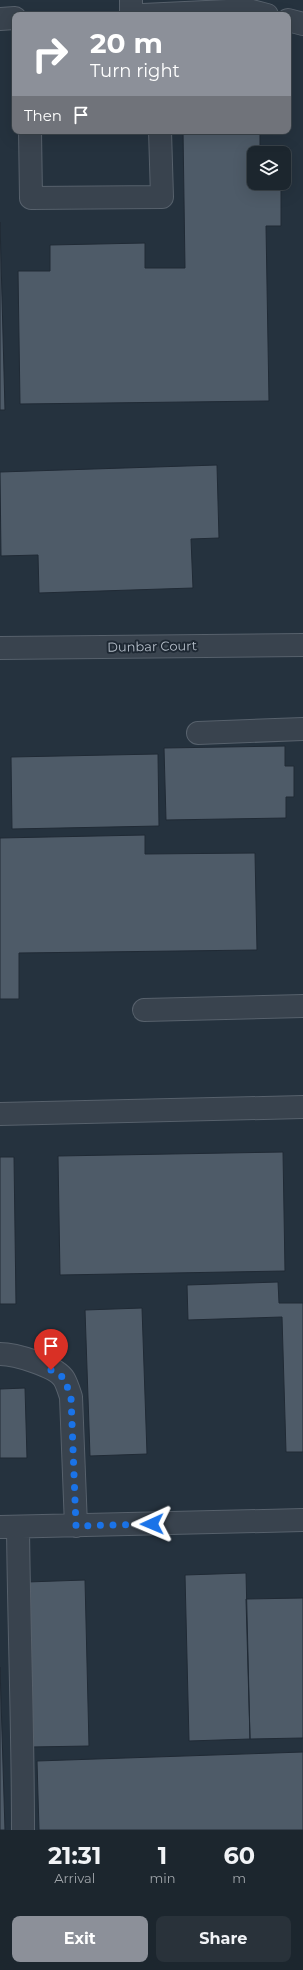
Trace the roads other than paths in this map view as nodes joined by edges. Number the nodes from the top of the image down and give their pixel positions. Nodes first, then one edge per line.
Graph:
1 (131, 0) edge
2 (241, 6) edge
3 (131, 12) edge
4 (186, 12) edge
5 (256, 12) edge
6 (12, 18) edge
7 (0, 19) edge
8 (291, 21) edge
9 (303, 24) edge
10 (30, 134) edge
11 (160, 134) edge
12 (303, 645) edge
13 (0, 648) edge
14 (303, 729) edge
15 (198, 733) dead end
16 (303, 1006) edge
17 (144, 1010) dead end
18 (303, 1107) edge
19 (0, 1114) edge
20 (0, 1354) edge
21 (303, 1520) edge
22 (76, 1526) junction
23 (9, 1527) edge
24 (23, 1830) edge

1 - 3 street
2 - 4 street
2 - 5 street
6 - 7 street
8 - 9 street
10 - 11 street
12 - 13 street, Dunbar Court
14 - 15 street
16 - 17 street
18 - 19 street
20 - 22 street
21 - 22 street
22 - 23 street
23 - 24 street

